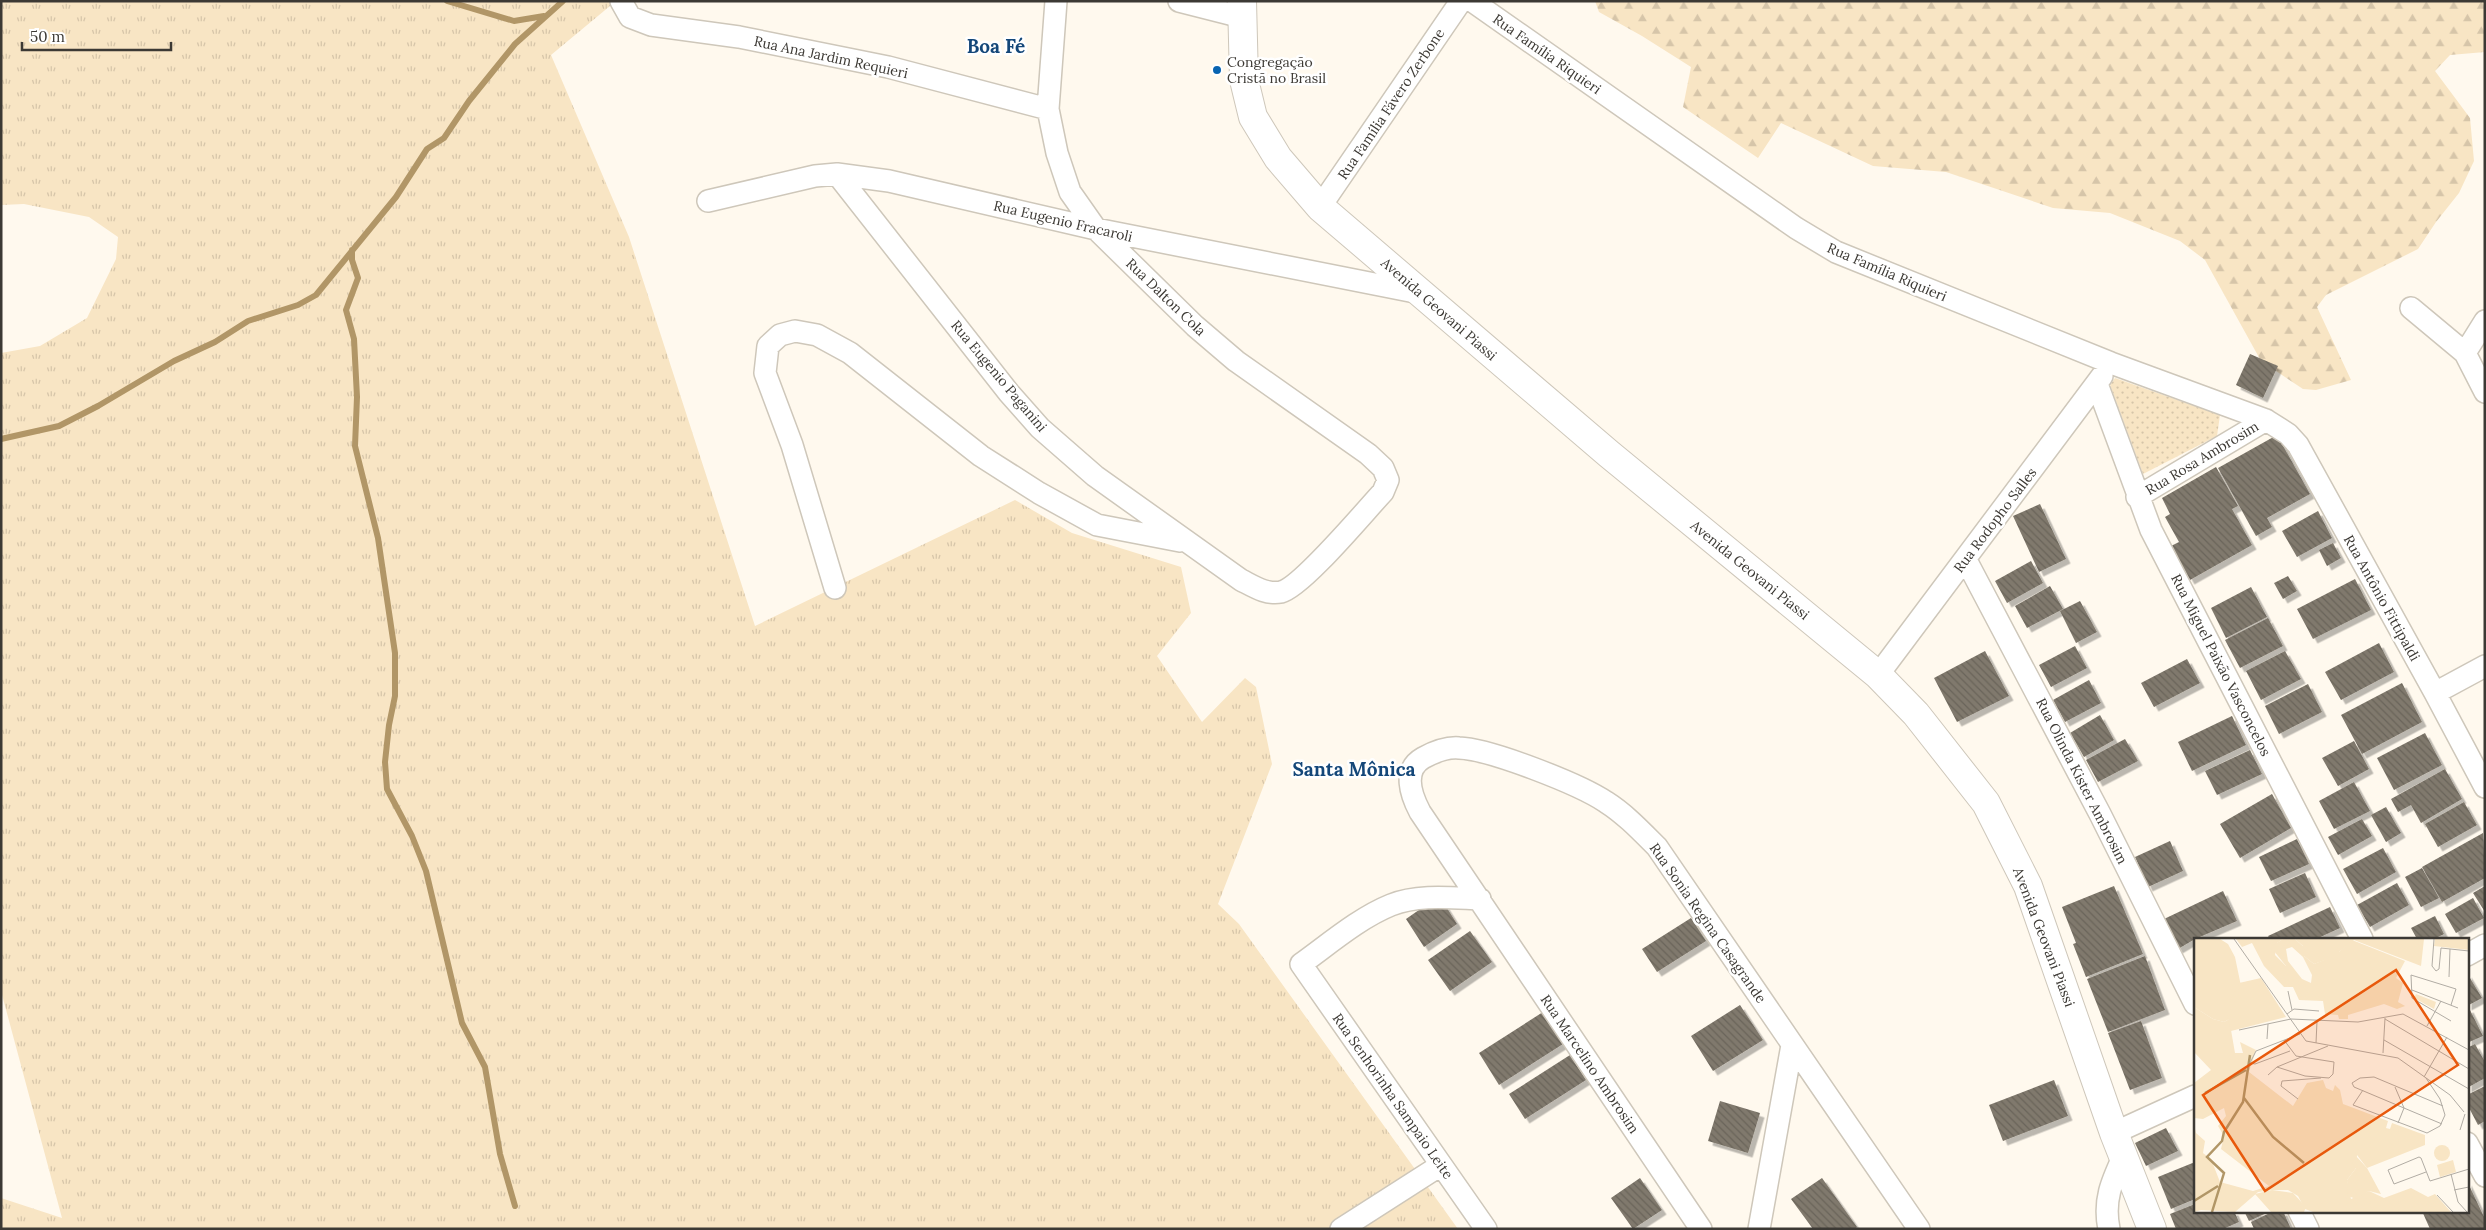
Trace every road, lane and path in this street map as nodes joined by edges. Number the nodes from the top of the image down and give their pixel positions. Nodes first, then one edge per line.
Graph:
1 (621, 1) edge
2 (1056, 1) edge
3 (1179, 1) edge
4 (1461, 1) edge
5 (1472, 1) edge
6 (1242, 9) edge
7 (1048, 109) junction
8 (837, 174) junction
9 (708, 201) dead end
10 (1320, 207) junction
11 (1096, 229) junction
12 (1420, 293) junction
13 (2411, 308) dead end
14 (2485, 321) edge
15 (2465, 353) junction
16 (2111, 363) junction
17 (2096, 384) junction
18 (2485, 392) edge
19 (2266, 420) junction
20 (1383, 468) joint
21 (2137, 497) junction
22 (1185, 542) junction
23 (1966, 560) junction
24 (836, 588) dead end
25 (2485, 666) edge
26 (1878, 675) junction
27 (2435, 693) junction
28 (2485, 787) edge
29 (1480, 899) junction
30 (2361, 938) edge
31 (2485, 945) edge
32 (2468, 954) edge
33 (2194, 1002) edge
34 (1792, 1045) junction
35 (2194, 1097) edge
36 (2119, 1144) junction
37 (2468, 1145) edge
38 (1441, 1165) junction
39 (2485, 1176) edge
40 (2300, 1212) edge
41 (1341, 1229) edge
42 (1486, 1229) edge
43 (1701, 1229) edge
44 (1759, 1229) edge
45 (1919, 1229) edge
46 (2109, 1229) edge
47 (2152, 1229) edge
48 (2308, 1229) edge

1 - 7 street, Rua Ana Jardim Requieri
2 - 7 street, Rua Dalton Cola
3 - 6 street
4 - 10 street, Rua Família Fávero Zerbone
5 - 16 street, Rua Família Riquieri
6 - 10 main road, Avenida Geovani Piassi
7 - 11 street, Rua Dalton Cola
8 - 9 street, Rua Eugenio Fracaroli
8 - 11 street, Rua Eugenio Fracaroli
8 - 22 street, Rua Eugenio Paganini
10 - 12 main road, Avenida Geovani Piassi
11 - 12 street, Rua Eugenio Fracaroli
11 - 20 street, Rua Dalton Cola
12 - 26 main road, Avenida Geovani Piassi
13 - 15 street
14 - 15 street
15 - 18 street
16 - 17 street, Rua Rodopho Salles
16 - 19 street, Rua Família Riquieri
17 - 21 street, Rua Miguel Paixão Vasconcelos
17 - 23 street, Rua Rodopho Salles
19 - 21 street, Rua Rosa Ambrosim
19 - 27 street, Rua Antônio Fittipaldi
20 - 22 street, Rua Eugenio Paganini
21 - 30 street, Rua Miguel Paixão Vasconcelos
22 - 24 street
23 - 26 street, Rua Rodopho Salles
23 - 33 street, Rua Olinda Kister Ambrosim
25 - 27 street
26 - 36 main road, Avenida Geovani Piassi
27 - 28 street, Rua Antônio Fittipaldi
29 - 34 street, Rua Sonia Regina Casagrande
29 - 38 street, Rua Senhorinha Sampaio Leite
29 - 43 street, Rua Marcelino Ambrosim
31 - 32 street
34 - 44 street
34 - 45 street, Rua Sonia Regina Casagrande
35 - 36 street
36 - 46 street
36 - 47 main road, Avenida Geovani Piassi
37 - 39 street
38 - 41 street
38 - 42 street, Rua Senhorinha Sampaio Leite
40 - 48 street

